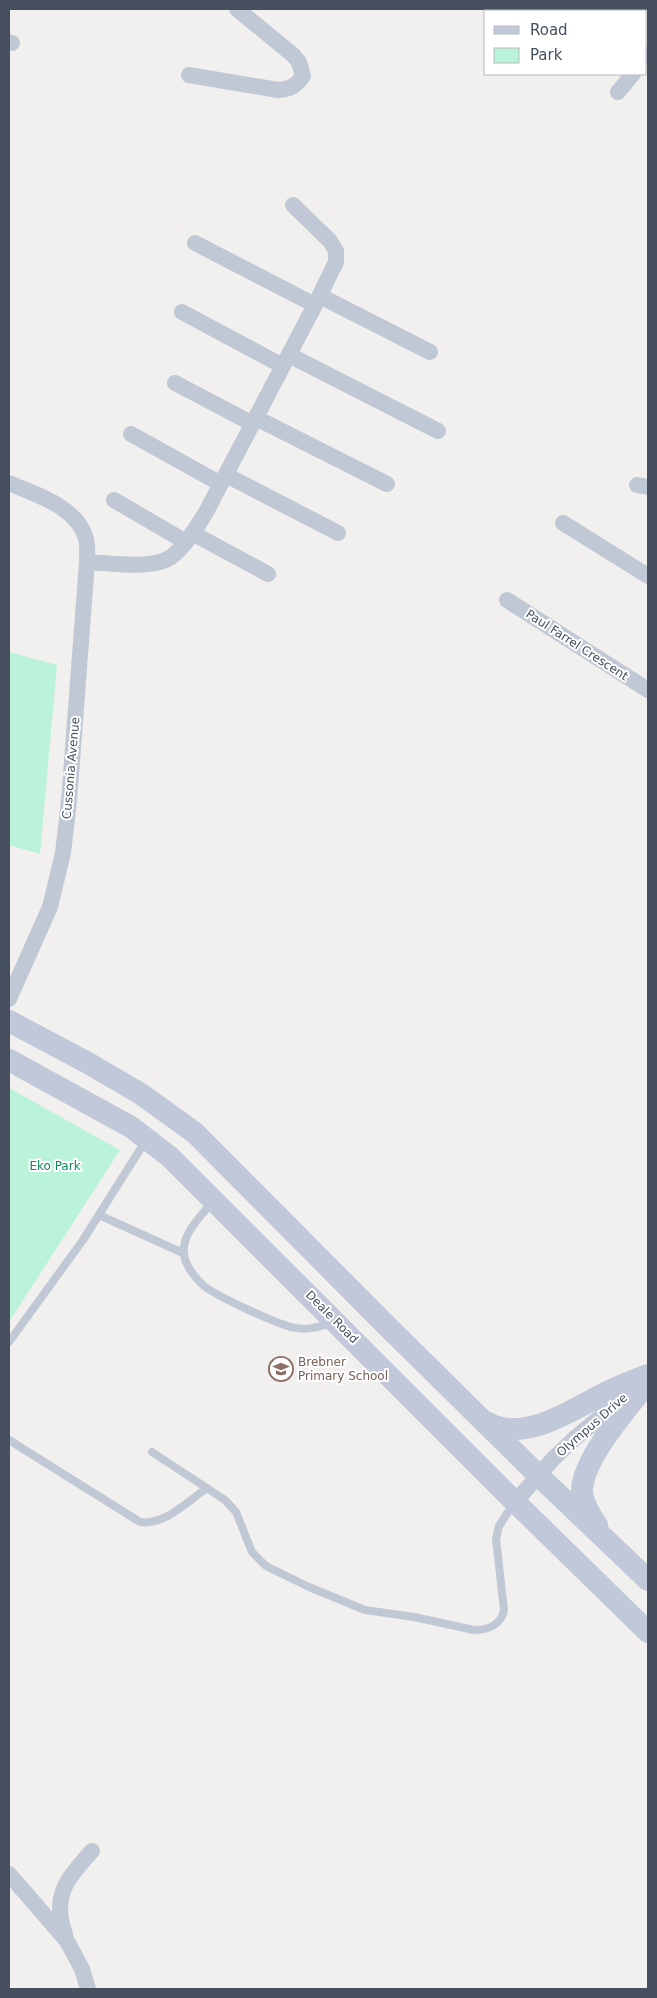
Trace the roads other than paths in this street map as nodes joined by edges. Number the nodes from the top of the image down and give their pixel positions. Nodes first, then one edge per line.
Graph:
1 (237, 9) edge
2 (189, 75) dead end
3 (632, 75) edge
4 (618, 92) dead end
5 (293, 205) dead end
6 (196, 243) dead end
7 (317, 301) junction
8 (182, 312) dead end
9 (430, 352) dead end
10 (286, 360) junction
11 (175, 382) dead end
12 (254, 421) junction
13 (438, 431) dead end
14 (131, 434) dead end
15 (223, 480) junction
16 (9, 483) edge
17 (387, 484) dead end
18 (114, 500) dead end
19 (563, 523) dead end
20 (338, 533) dead end
21 (189, 538) junction
22 (86, 562) junction
23 (268, 574) dead end
24 (648, 576) edge
25 (507, 600) dead end
26 (648, 690) edge
27 (9, 1000) edge
28 (9, 1021) edge
29 (9, 1046) edge
30 (17, 1064) edge
31 (147, 1138) junction
32 (214, 1200) junction
33 (99, 1215) junction
34 (303, 1242) junction
35 (184, 1253) junction
36 (282, 1267) junction
37 (336, 1322) junction
38 (9, 1342) edge
39 (648, 1376) edge
40 (648, 1382) edge
41 (447, 1385) junction
42 (9, 1440) edge
43 (152, 1452) dead end
44 (538, 1476) junction
45 (206, 1488) junction
46 (515, 1502) junction
47 (607, 1542) junction
48 (648, 1580) edge
49 (648, 1632) edge
50 (92, 1851) dead end
51 (9, 1874) edge
52 (67, 1941) junction
53 (88, 1989) edge

1 - 2 street
3 - 4 street
5 - 7 street
6 - 7 street
7 - 9 street
7 - 10 street
8 - 10 street
10 - 12 street
10 - 13 street
11 - 12 street
12 - 15 street
12 - 17 street
14 - 15 street
15 - 20 street
15 - 21 street
16 - 22 street, Cussonia Avenue
18 - 21 street
19 - 24 street
21 - 22 street
21 - 23 street
22 - 27 street, Cussonia Avenue
25 - 26 street, Paul Farrel Crescent
28 - 34 street
29 - 30 street
30 - 31 street, Deale Road
31 - 32 street, Deale Road
31 - 33 lane
32 - 35 lane
32 - 36 street, Deale Road
33 - 35 lane
33 - 38 lane
34 - 36 street
34 - 41 street
35 - 37 lane
36 - 37 street, Deale Road
37 - 46 street, Deale Road
39 - 41 street
39 - 44 street, Olympus Drive
40 - 47 street
41 - 44 street
42 - 45 lane
43 - 45 lane
44 - 46 street, Olympus Drive
44 - 47 street
45 - 46 lane
46 - 49 street, Deale Road
47 - 48 street
50 - 52 street
51 - 52 street
52 - 53 street

